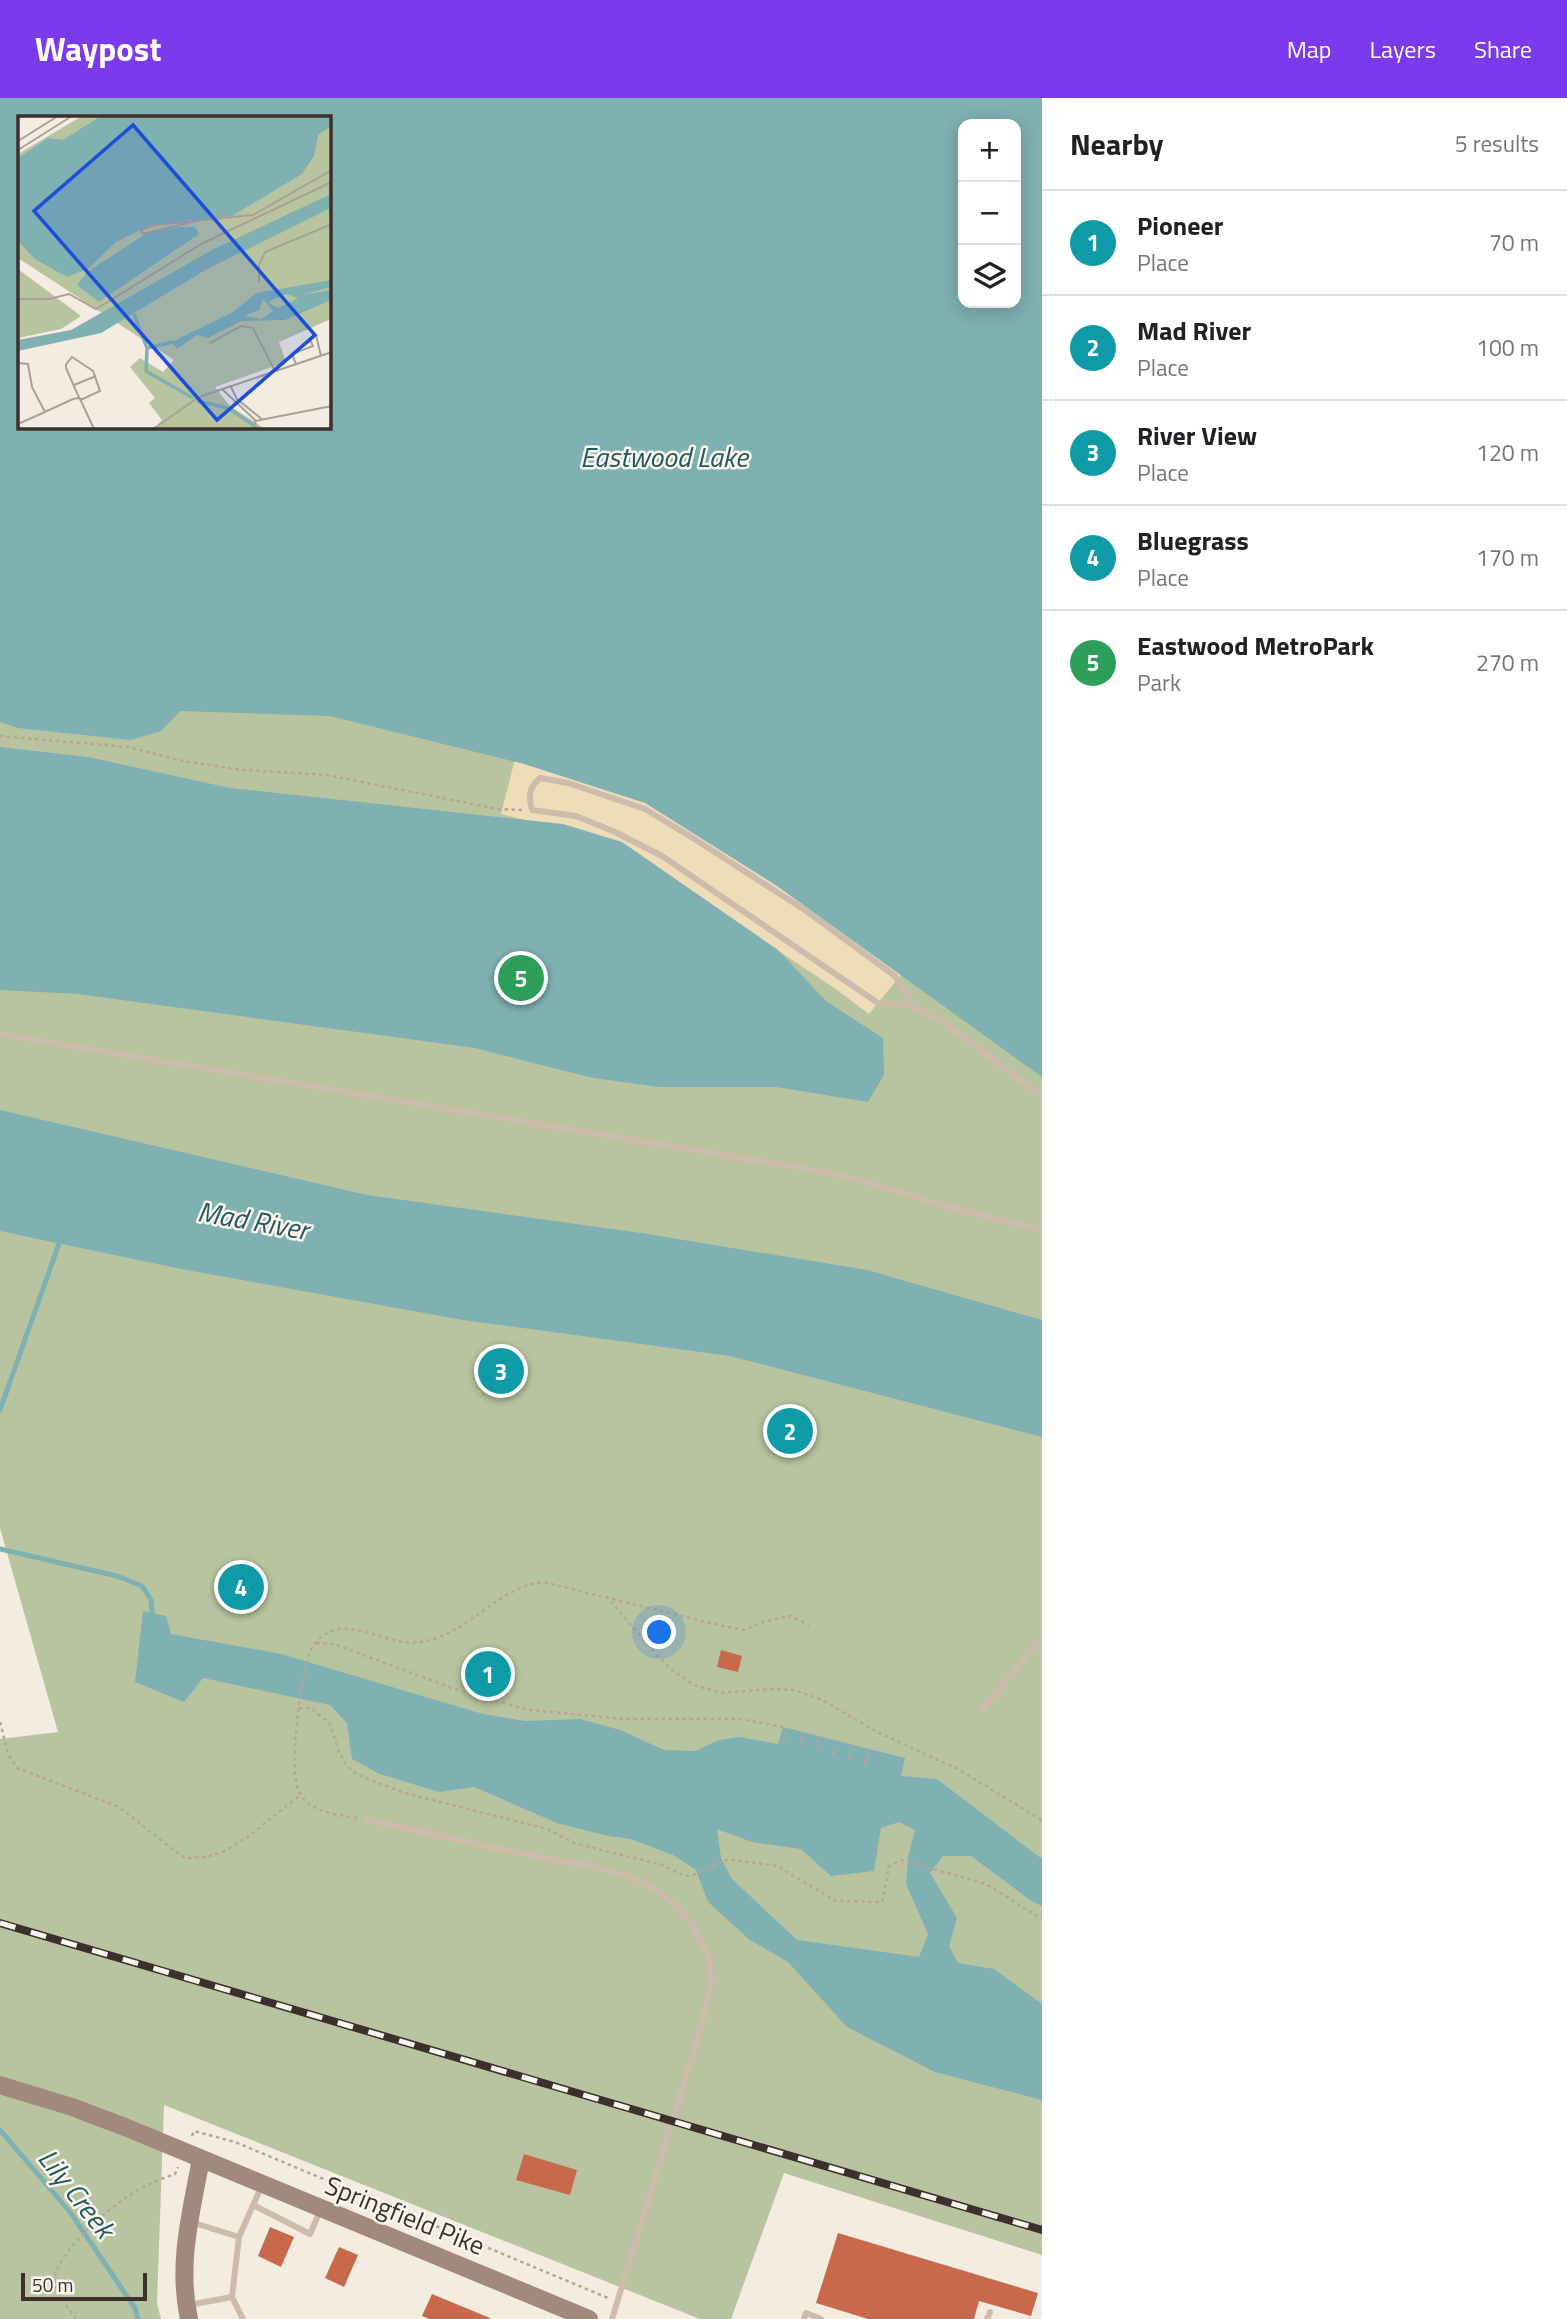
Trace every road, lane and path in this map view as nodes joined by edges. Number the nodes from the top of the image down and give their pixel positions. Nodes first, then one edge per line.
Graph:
1 (0, 736) edge
2 (532, 810) junction
3 (913, 1006) junction
4 (0, 1034) edge
5 (1042, 1097) edge
6 (1042, 1230) edge
7 (607, 1596) junction
8 (809, 1625) dead end
9 (1042, 1638) edge
10 (316, 1643) junction
11 (299, 1707) junction
12 (982, 1710) dead end
13 (0, 1722) edge
14 (803, 1732) dead end
15 (820, 1737) dead end
16 (836, 1741) dead end
17 (784, 1743) dead end
18 (852, 1745) dead end
19 (800, 1746) dead end
20 (869, 1749) dead end
21 (817, 1751) dead end
22 (832, 1755) dead end
23 (849, 1760) dead end
24 (865, 1764) dead end
25 (300, 1795) junction
26 (367, 1820) joint
27 (1042, 1820) edge
28 (1042, 1919) edge
29 (6, 2086) edge
30 (192, 2136) dead end
31 (201, 2159) junction
32 (175, 2174) dead end
33 (262, 2185) junction
34 (253, 2205) junction
35 (321, 2209) junction
36 (189, 2221) junction
37 (239, 2237) junction
38 (232, 2297) junction
39 (618, 2301) junction
40 (188, 2312) edge
41 (76, 2319) edge
42 (243, 2319) edge
43 (589, 2319) edge
44 (612, 2319) edge
45 (804, 2319) edge
46 (821, 2319) edge

1 - 2 path
2 - 3 lane
2 - 3 lane
3 - 5 lane
4 - 6 lane
7 - 8 path
7 - 10 path
7 - 27 path
9 - 12 lane
10 - 11 path
10 - 17 path
11 - 25 path
11 - 28 path
13 - 25 path
14 - 19 path
15 - 21 path
16 - 22 path
18 - 23 path
20 - 24 path
25 - 26 path
26 - 39 lane
29 - 31 main road, Springfield Pike
30 - 39 path
31 - 33 main road, Springfield Pike
31 - 36 main road
32 - 41 path
33 - 34 lane
33 - 35 main road, Springfield Pike
34 - 35 lane
34 - 37 lane
35 - 43 main road, Springfield Pike
36 - 37 lane
36 - 40 main road
37 - 38 lane
38 - 40 lane
38 - 42 lane
39 - 44 lane
45 - 46 lane

